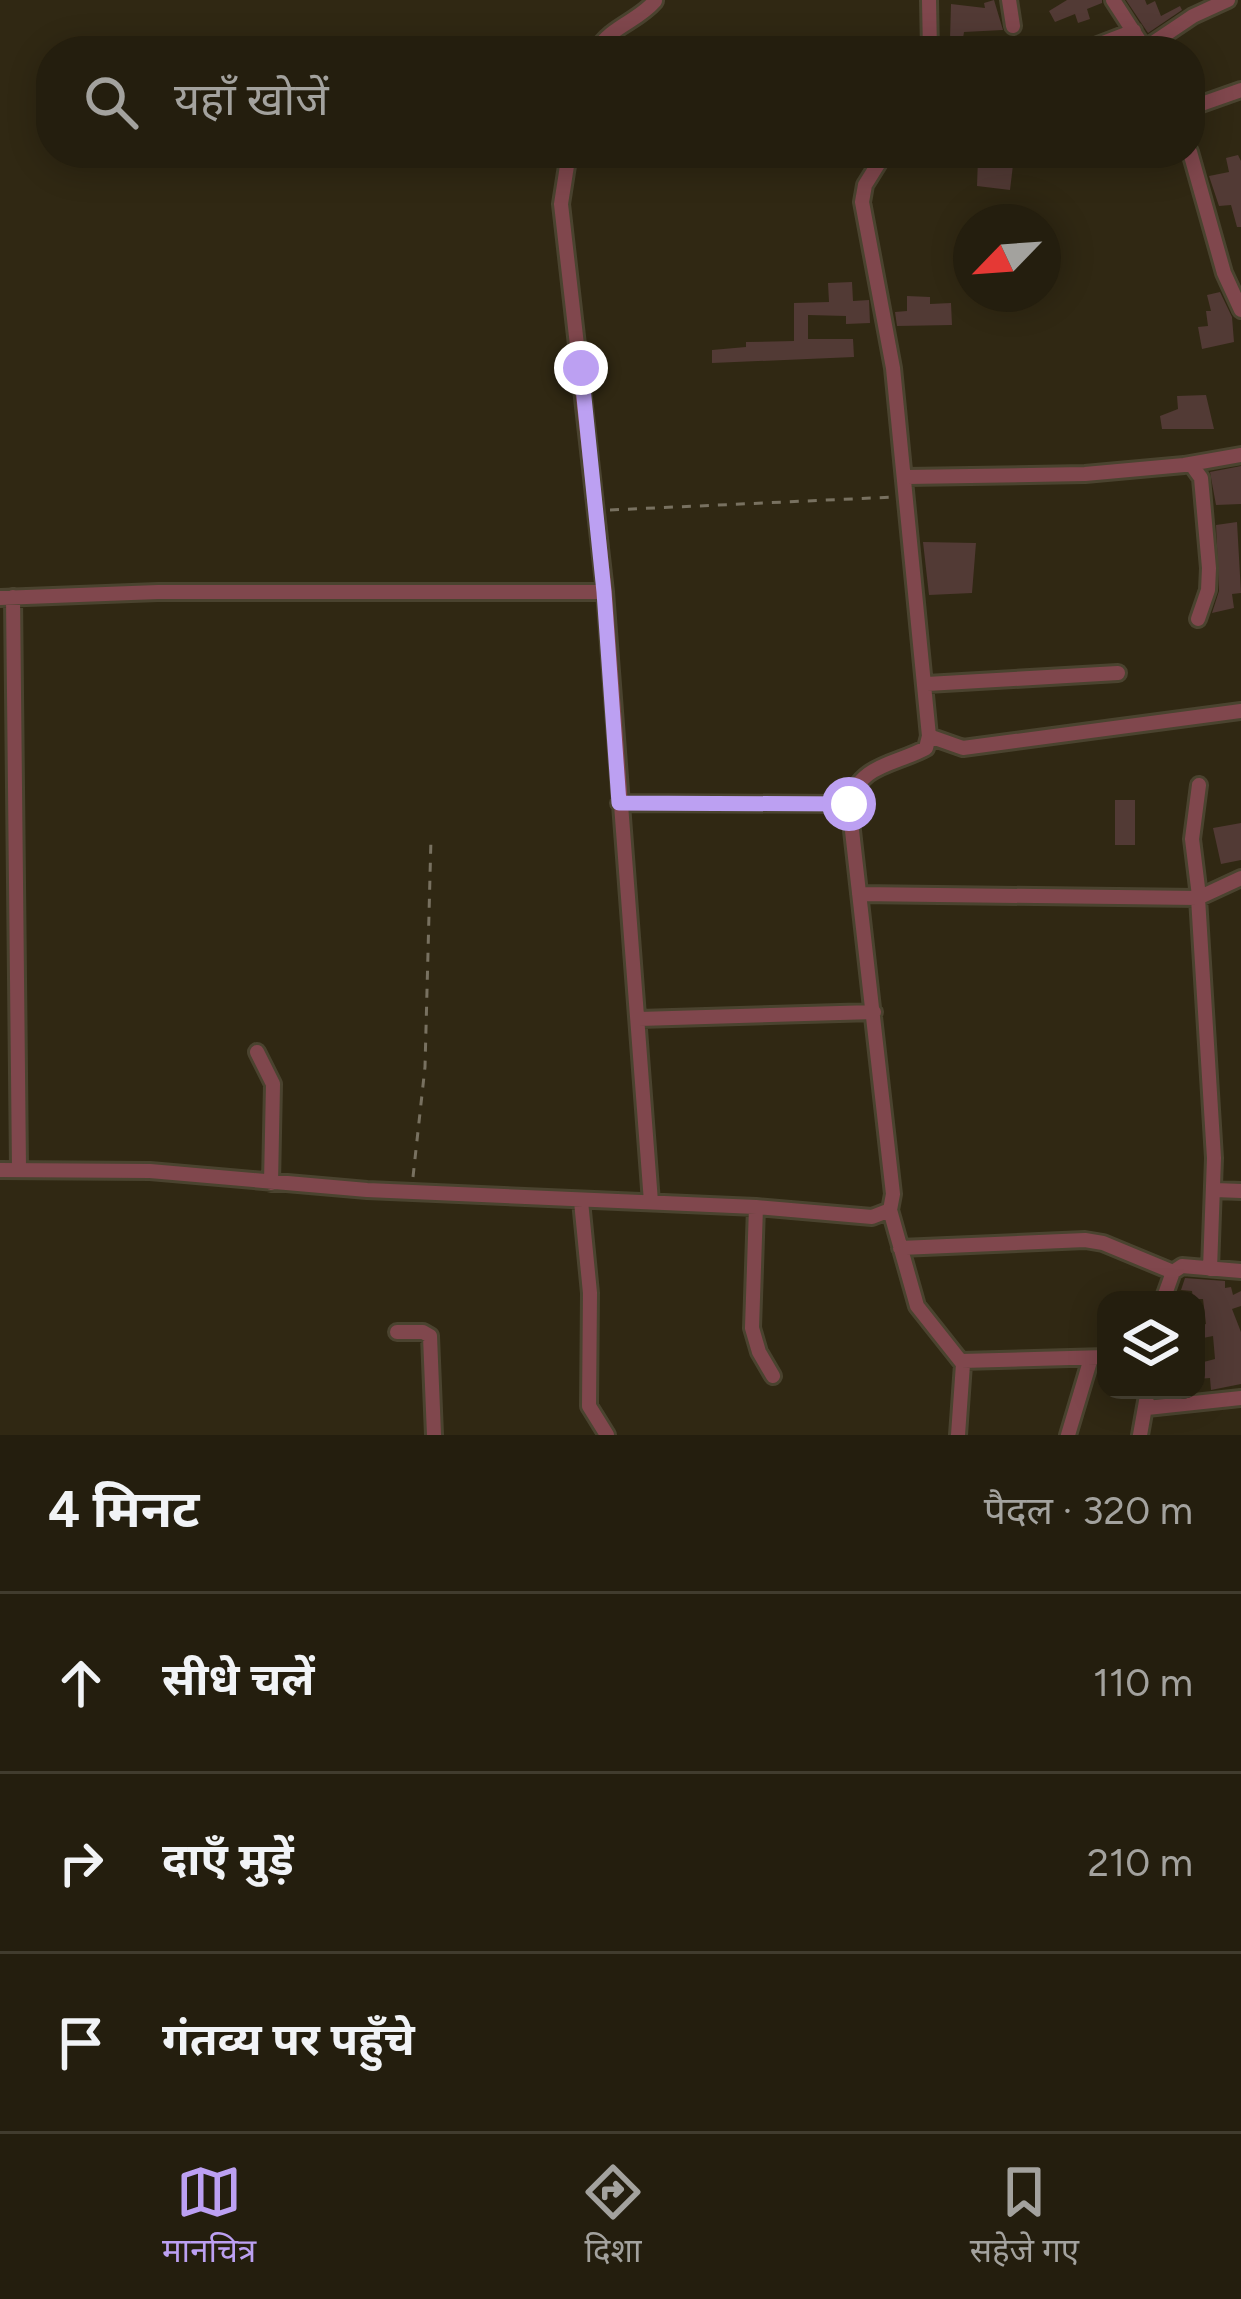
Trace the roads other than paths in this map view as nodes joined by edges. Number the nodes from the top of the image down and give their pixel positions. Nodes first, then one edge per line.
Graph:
1 (929, 0) edge
2 (1009, 0) edge
3 (1113, 0) edge
4 (1228, 0) edge
5 (655, 1) edge
6 (1013, 26) dead end
7 (1134, 31) junction
8 (607, 36) edge
9 (930, 36) edge
10 (1121, 36) edge
11 (1137, 36) edge
12 (1165, 36) edge
13 (1241, 90) edge
14 (1205, 103) edge
15 (567, 168) edge
16 (876, 168) edge
17 (1194, 168) edge
18 (1241, 310) edge
19 (1241, 455) edge
20 (1191, 464) junction
21 (907, 477) junction
22 (604, 592) junction
23 (6, 597) edge
24 (1198, 619) dead end
25 (1118, 673) dead end
26 (927, 684) junction
27 (1241, 711) edge
28 (929, 736) junction
29 (1199, 785) dead end
30 (619, 803) junction
31 (849, 804) junction
32 (1241, 878) edge
33 (859, 894) junction
34 (1198, 897) junction
35 (874, 1012) junction
36 (639, 1018) junction
37 (257, 1052) dead end
38 (19, 1168) junction
39 (0, 1170) edge
40 (271, 1183) junction
41 (1215, 1190) junction
42 (1241, 1191) edge
43 (581, 1201) junction
44 (651, 1202) junction
45 (756, 1207) junction
46 (890, 1210) junction
47 (900, 1248) junction
48 (1210, 1269) junction
49 (1241, 1271) edge
50 (1172, 1272) junction
51 (1166, 1291) edge
52 (397, 1332) dead end
53 (1097, 1357) edge
54 (1097, 1360) edge
55 (961, 1361) junction
56 (772, 1376) dead end
57 (1241, 1397) edge
58 (1148, 1399) edge
59 (1147, 1408) junction
60 (434, 1435) edge
61 (607, 1435) edge
62 (958, 1435) edge
63 (1068, 1435) edge
64 (1140, 1435) edge

1 - 9 street
2 - 6 street
3 - 7 street
4 - 12 street
5 - 8 street
7 - 10 street
7 - 11 street
13 - 14 street
15 - 22 street
16 - 21 street
17 - 18 street
19 - 20 street
20 - 21 street
20 - 24 street
21 - 26 street
22 - 23 street
22 - 30 street
23 - 38 street
25 - 26 street
26 - 28 street
27 - 28 street
28 - 31 street
29 - 34 street
30 - 31 street
30 - 36 street
31 - 33 street
32 - 34 street
33 - 34 street
33 - 35 street
34 - 41 street
35 - 36 street
35 - 46 street
36 - 44 street
37 - 40 street
38 - 39 street
38 - 40 street
40 - 43 street
41 - 42 street
41 - 48 street
43 - 44 street
43 - 61 street
44 - 45 street
45 - 46 street
45 - 56 street
46 - 47 street
47 - 50 street
47 - 55 street
48 - 49 street
48 - 50 street
50 - 51 street
52 - 60 street
53 - 55 street
54 - 63 street
55 - 62 street
57 - 59 street
58 - 59 street
59 - 64 street

